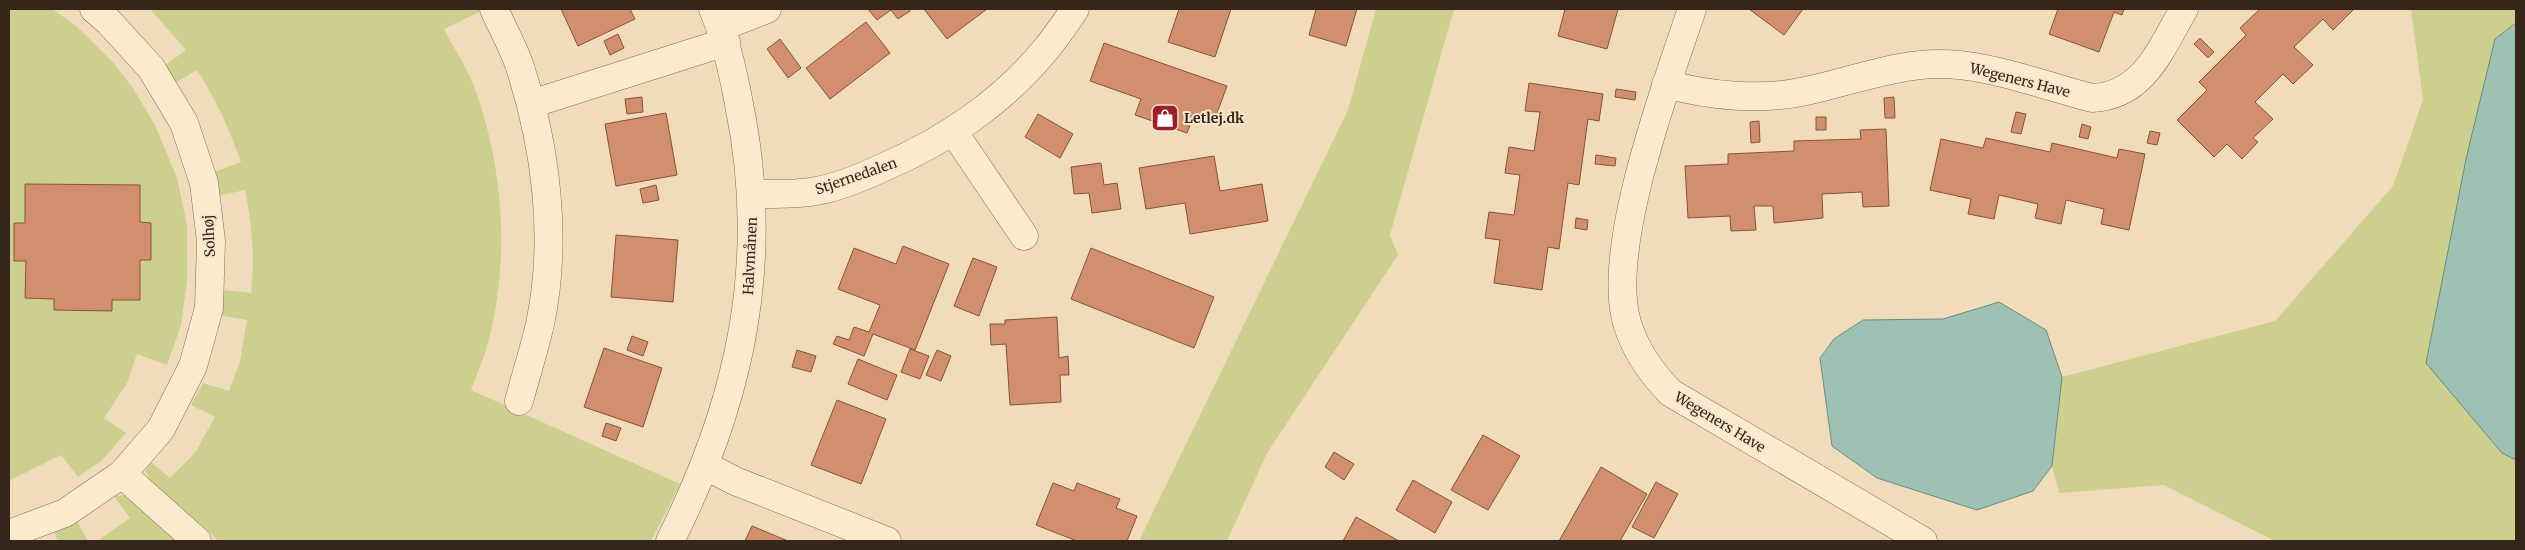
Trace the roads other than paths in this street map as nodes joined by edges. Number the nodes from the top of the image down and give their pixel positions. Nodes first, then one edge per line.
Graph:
1 (94, 9) edge
2 (494, 9) edge
3 (767, 9) edge
4 (1075, 9) edge
5 (1692, 9) edge
6 (2184, 9) edge
7 (720, 26) edge
8 (1666, 84) junction
9 (531, 104) junction
10 (953, 131) junction
11 (751, 194) junction
12 (1024, 236) dead end
13 (519, 401) dead end
14 (706, 466) junction
15 (122, 474) junction
16 (9, 534) edge
17 (197, 541) edge
18 (670, 541) edge
19 (887, 541) edge
20 (1923, 541) edge

1 - 15 street, Solhøj
2 - 9 street
3 - 7 street
4 - 10 street, Stjernedalen
5 - 8 street, Wegeners Have
6 - 8 street, Wegeners Have
7 - 9 street
7 - 11 street, Halvmånen
8 - 20 street, Wegeners Have
9 - 13 street
10 - 11 street, Stjernedalen
10 - 12 street
11 - 14 street, Halvmånen
14 - 18 street, Halvmånen
14 - 19 street
15 - 16 street, Solhøj
15 - 17 street

